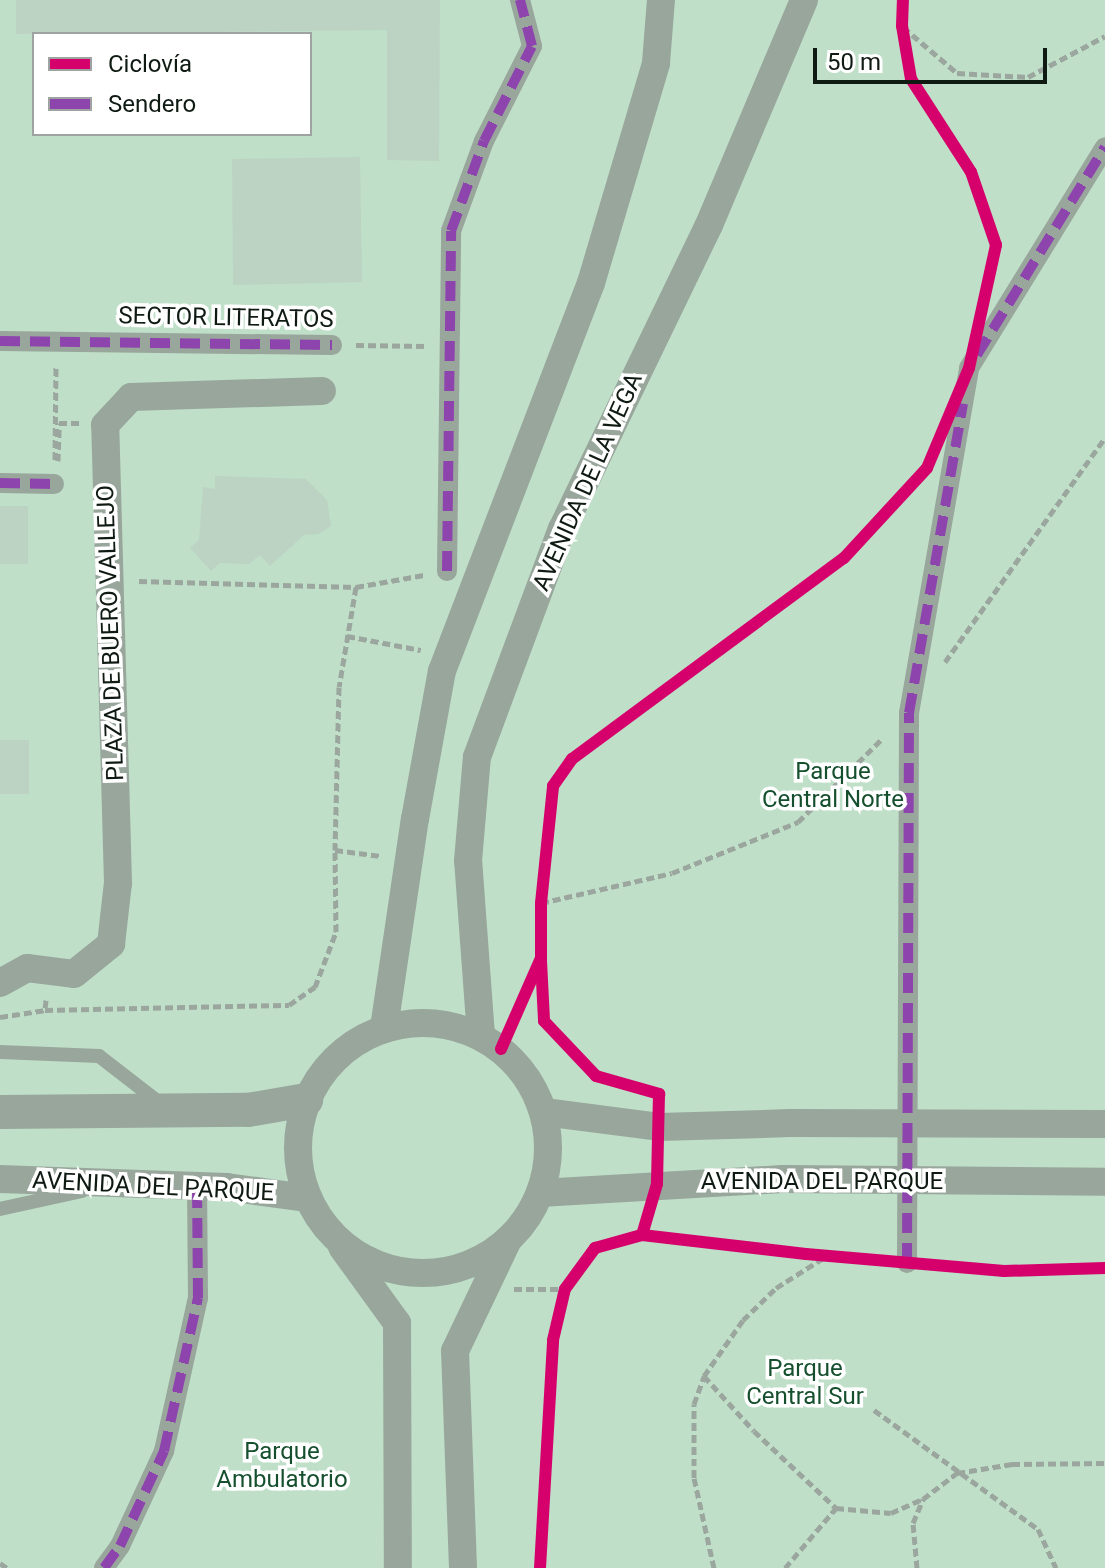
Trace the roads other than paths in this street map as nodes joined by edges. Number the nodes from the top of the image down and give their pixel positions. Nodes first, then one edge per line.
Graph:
1 (520, 0) edge
2 (661, 0) edge
3 (804, 0) edge
4 (1103, 156) edge
5 (0, 341) edge
6 (332, 345) road end
7 (322, 391) dead end
8 (0, 483) edge
9 (54, 484) road end
10 (447, 571) road end
11 (0, 983) edge
12 (384, 1028) junction
13 (491, 1043) junction
14 (0, 1052) edge
15 (306, 1100) junction
16 (167, 1109) junction
17 (0, 1112) edge
18 (544, 1112) junction
19 (1105, 1124) edge
20 (0, 1179) edge
21 (1105, 1182) edge
22 (117, 1183) junction
23 (197, 1186) junction
24 (540, 1193) junction
25 (306, 1198) junction
26 (0, 1209) edge
27 (507, 1242) junction
28 (339, 1243) junction
29 (907, 1263) dead end
30 (104, 1568) edge
31 (398, 1568) edge
32 (463, 1568) edge

1 - 10 street
2 - 12 street
3 - 13 street, AVENIDA DE LA VEGA
4 - 29 street
5 - 6 street, SECTOR LITERATOS
7 - 11 street, PLAZA DE BUERO VALLEJO
8 - 9 street
12 - 13 street
12 - 15 street
13 - 18 street
14 - 16 lane
15 - 16 street
15 - 25 street
16 - 17 street
18 - 19 street, bridge
18 - 24 street
20 - 22 street, AVENIDA DEL PARQUE
21 - 24 street, AVENIDA DEL PARQUE, bridge
22 - 23 street, AVENIDA DEL PARQUE
22 - 26 lane
23 - 25 street, AVENIDA DEL PARQUE
23 - 30 street
24 - 27 street
25 - 28 street
27 - 28 street
27 - 32 street
28 - 31 street

